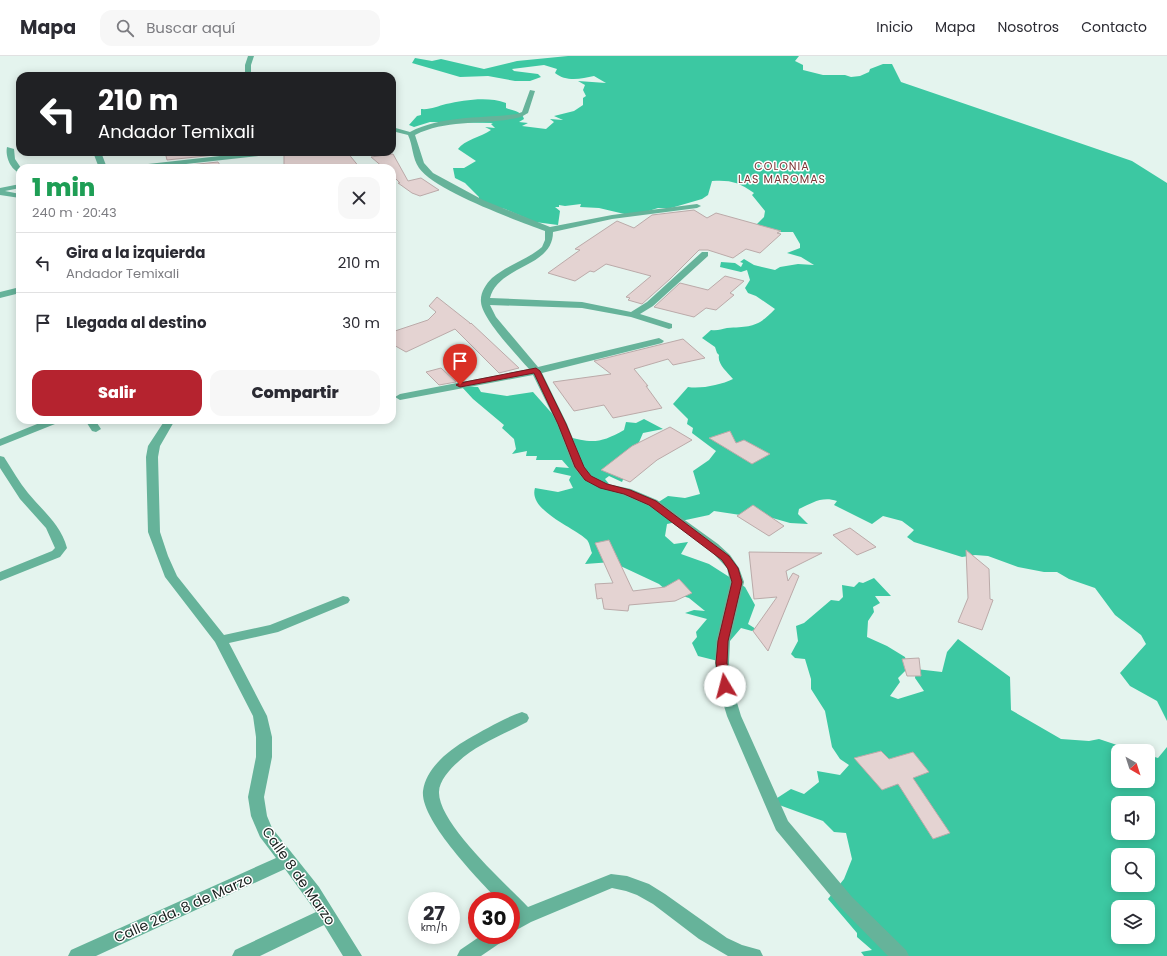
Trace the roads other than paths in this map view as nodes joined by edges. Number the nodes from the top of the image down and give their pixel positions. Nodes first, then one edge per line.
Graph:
1 (251, 56) edge
2 (248, 72) edge
3 (532, 90) dead end
4 (396, 130) edge
5 (411, 134) junction
6 (10, 148) dead end
7 (240, 156) edge
8 (167, 164) edge
9 (16, 168) edge
10 (16, 187) edge
11 (0, 192) edge
12 (16, 195) edge
13 (697, 206) dead end
14 (549, 230) junction
15 (705, 254) dead end
16 (16, 291) edge
17 (0, 295) edge
18 (485, 301) junction
19 (633, 315) junction
20 (669, 326) dead end
21 (659, 341) dead end
22 (536, 371) junction
23 (400, 397) dead end
24 (46, 424) edge
25 (168, 424) edge
26 (0, 443) edge
27 (0, 459) edge
28 (0, 577) edge
29 (343, 600) dead end
30 (221, 640) junction
31 (522, 718) dead end
32 (289, 860) junction
33 (327, 914) junction
34 (525, 916) junction
35 (520, 919) edge
36 (484, 944) edge
37 (77, 956) edge
38 (241, 956) edge
39 (353, 956) edge
40 (466, 956) edge
41 (754, 956) edge
42 (900, 956) edge

1 - 2 street
3 - 5 street
4 - 5 street
5 - 14 street
6 - 9 street
7 - 8 street
10 - 11 street
11 - 12 street
13 - 14 street
14 - 18 street
15 - 19 street
16 - 17 street
18 - 19 street
18 - 22 street
19 - 20 street
21 - 22 street
22 - 23 street
22 - 42 street
24 - 26 street
25 - 30 street, Calle 8 de Marzo
27 - 28 street
29 - 30 street
30 - 32 street, Calle 8 de Marzo
31 - 34 street
32 - 33 street, Calle 8 de Marzo
32 - 37 street, Calle 2da. 8 de Marzo
33 - 38 street
33 - 39 street, Calle 8 de Marzo
34 - 35 street
34 - 41 street
36 - 40 street

